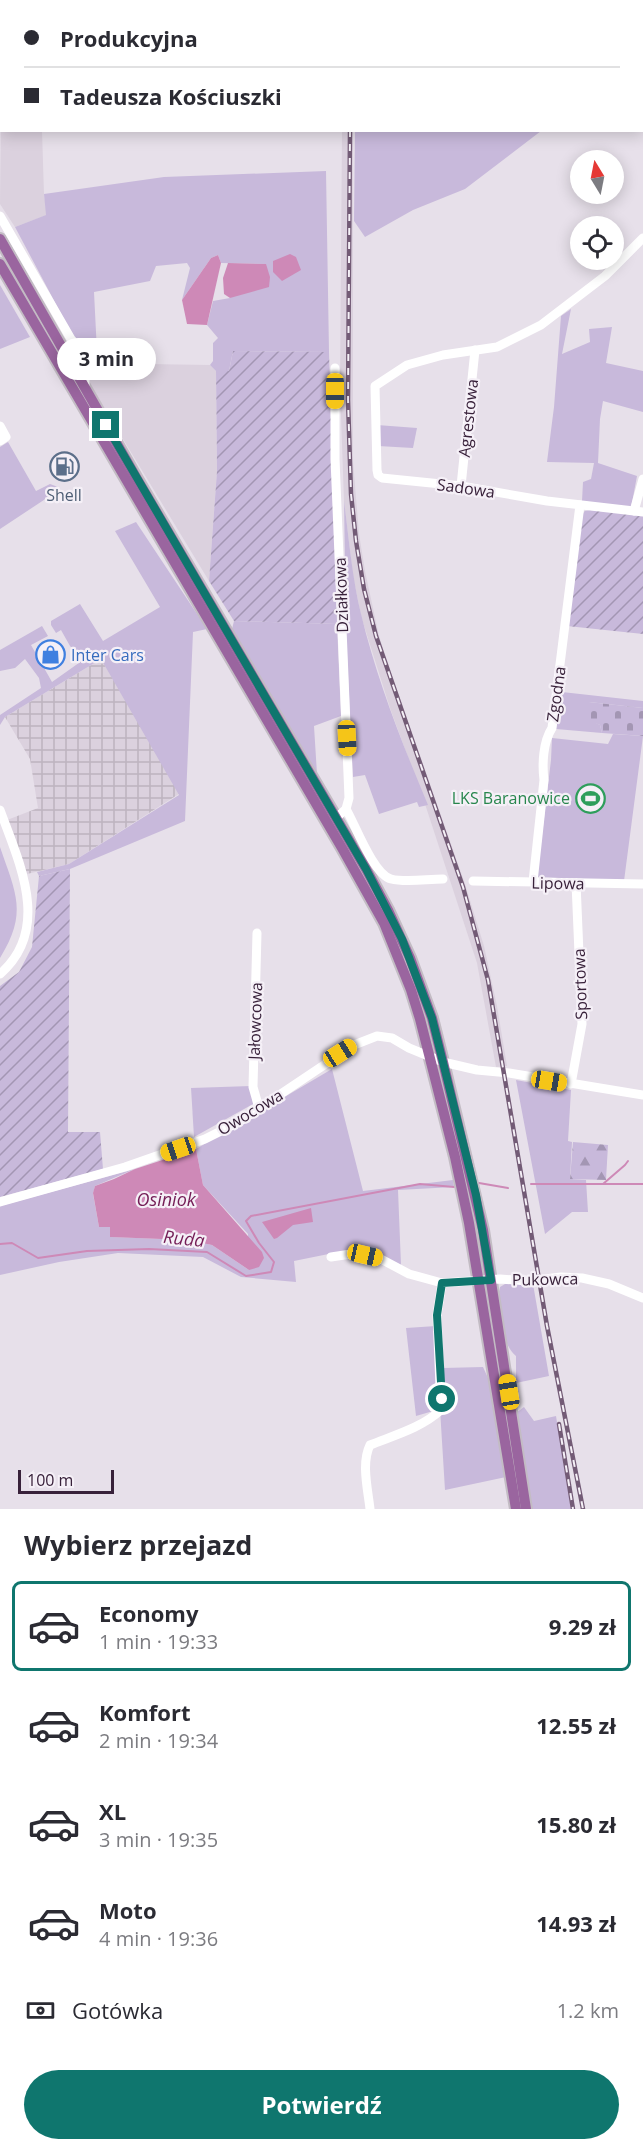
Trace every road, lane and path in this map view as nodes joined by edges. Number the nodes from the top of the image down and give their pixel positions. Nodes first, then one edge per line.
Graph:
1 (0, 216) edge
2 (643, 238) edge
3 (0, 239) edge
4 (0, 264) edge
5 (80, 349) junction
6 (475, 350) junction
7 (84, 367) junction
8 (335, 368) dead end
9 (85, 390) junction
10 (0, 426) edge
11 (0, 441) edge
12 (643, 479) edge
13 (460, 486) junction
14 (580, 505) junction
15 (639, 512) edge
16 (346, 809) junction
17 (0, 810) edge
18 (336, 818) junction
19 (443, 879) dead end
20 (473, 880) dead end
21 (533, 882) junction
22 (576, 884) junction
23 (643, 885) edge
24 (257, 933) dead end
25 (0, 974) edge
26 (429, 1056) junction
27 (443, 1062) junction
28 (571, 1084) junction
29 (643, 1095) edge
30 (260, 1108) junction
31 (0, 1202) edge
32 (331, 1257) dead end
33 (491, 1280) junction
34 (479, 1282) junction
35 (442, 1283) junction
36 (643, 1298) edge
37 (370, 1509) edge
38 (516, 1509) edge
39 (526, 1509) edge

1 - 5 street
2 - 6 street
3 - 9 main road
4 - 26 main road
5 - 7 street
5 - 7 street
6 - 13 street, Agrestowa
6 - 13 street, Sadowa
7 - 9 street
8 - 16 street, Działkowa
9 - 18 main road
10 - 11 street
12 - 15 street
13 - 14 street, Sadowa
14 - 15 street, Sadowa
14 - 21 street, Zgodna
16 - 18 street
16 - 19 street
17 - 25 street
18 - 27 main road
20 - 21 street, Lipowa
21 - 22 street, Lipowa
22 - 23 street, Lipowa
22 - 28 street, Sportowa
24 - 30 street, Jałowcowa
26 - 27 street, Owocowa
26 - 30 street, Owocowa
26 - 34 main road
27 - 28 street, Owocowa
27 - 33 main road
28 - 29 street, Owocowa
30 - 31 street, Owocowa
32 - 35 street, Pukowca
33 - 34 street, Pukowca
33 - 36 street, Pukowca
33 - 39 main road
34 - 35 street, Pukowca
34 - 38 main road
35 - 37 street

